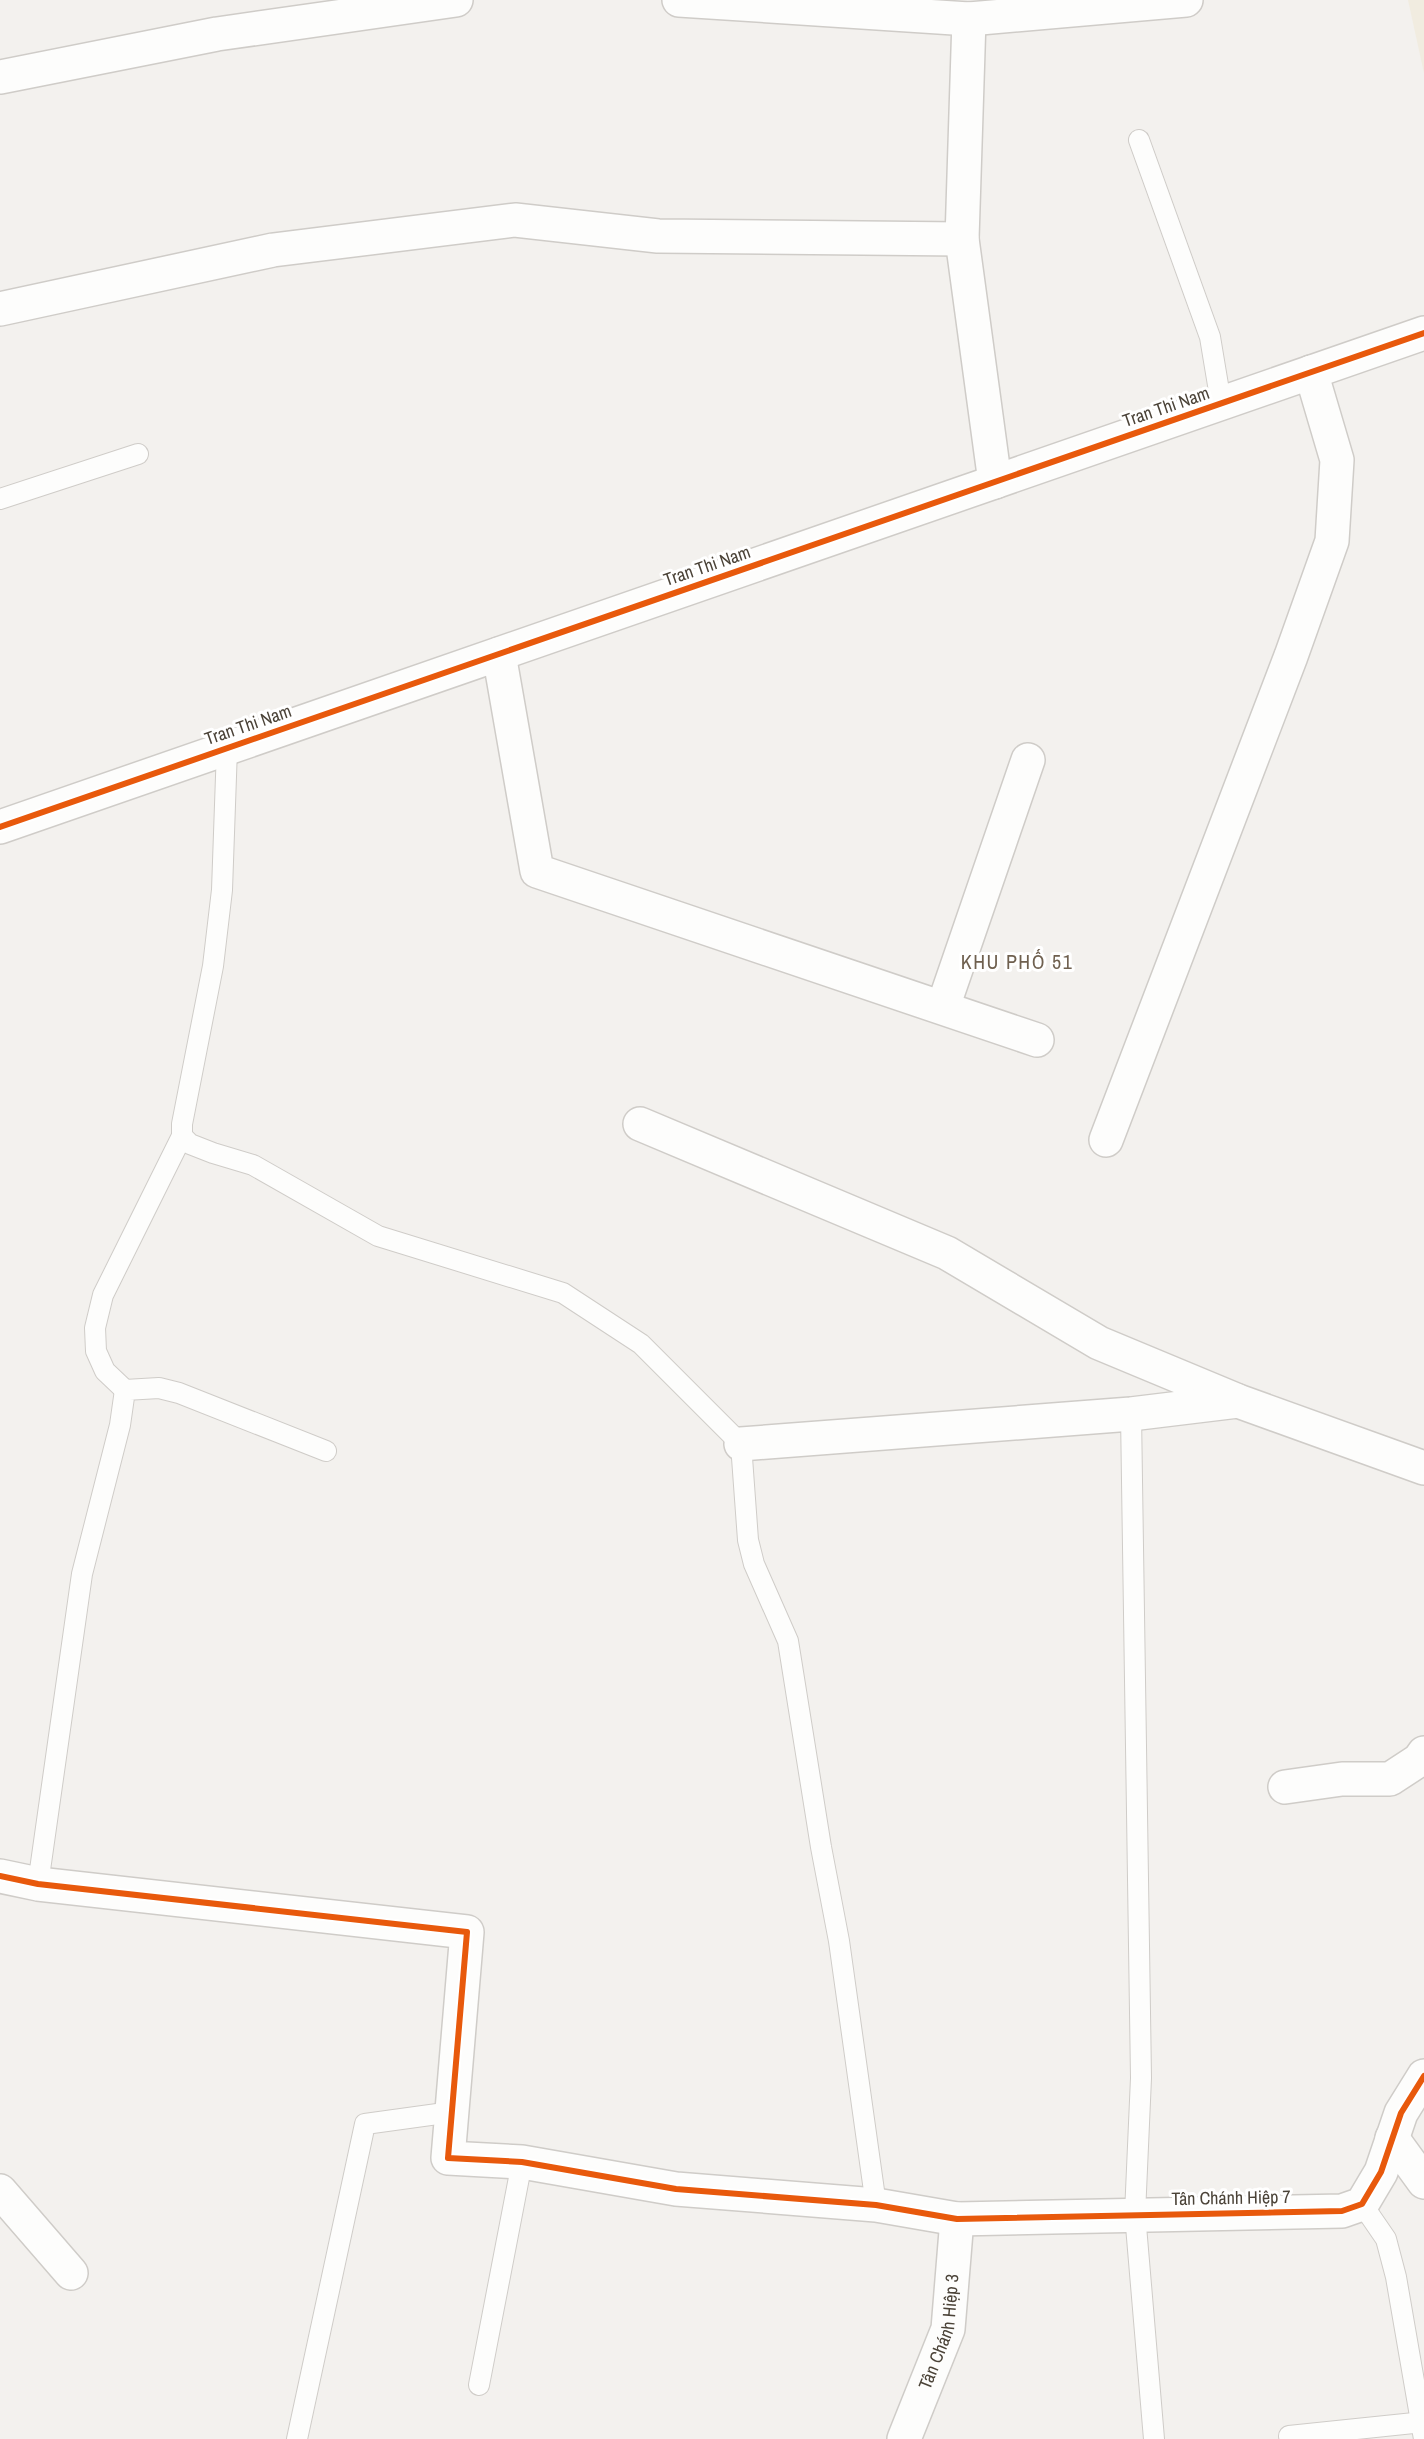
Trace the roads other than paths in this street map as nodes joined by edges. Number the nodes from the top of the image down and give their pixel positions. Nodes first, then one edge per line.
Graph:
1 (456, 0) edge
2 (679, 0) edge
3 (1186, 0) edge
4 (969, 19) junction
5 (0, 77) edge
6 (1139, 140) dead end
7 (962, 239) junction
8 (0, 309) edge
9 (1424, 333) edge
10 (1311, 372) junction
11 (1221, 403) junction
12 (138, 454) dead end
13 (994, 482) junction
14 (0, 499) edge
15 (499, 654) junction
16 (227, 748) junction
17 (1028, 760) dead end
18 (0, 827) edge
19 (942, 1007) junction
20 (1037, 1040) dead end
21 (640, 1124) dead end
22 (182, 1136) junction
23 (1106, 1140) dead end
24 (125, 1390) junction
25 (1238, 1401) junction
26 (1131, 1414) junction
27 (741, 1444) junction
28 (326, 1451) dead end
29 (1424, 1468) edge
30 (1424, 1753) edge
31 (1284, 1787) dead end
32 (0, 1876) edge
33 (38, 1884) junction
34 (1424, 2076) edge
35 (452, 2112) junction
36 (1392, 2138) junction
37 (522, 2162) junction
38 (1424, 2182) edge
39 (0, 2191) edge
40 (1362, 2204) junction
41 (876, 2205) junction
42 (1135, 2214) junction
43 (957, 2219) junction
44 (71, 2273) dead end
45 (478, 2385) dead end
46 (1423, 2428) edge
47 (1289, 2436) dead end
48 (297, 2439) edge
49 (904, 2439) edge
50 (1154, 2439) edge

1 - 5 street
2 - 4 street
3 - 4 street
4 - 7 street
6 - 11 lane
7 - 8 street
7 - 13 street
9 - 10 street, Tran Thi Nam
10 - 11 street, Tran Thi Nam
10 - 23 street
11 - 13 street, Tran Thi Nam
12 - 14 lane
13 - 15 street, Tran Thi Nam
15 - 16 street, Tran Thi Nam
15 - 19 street
16 - 18 street, Tran Thi Nam
16 - 22 lane
17 - 19 street
19 - 20 street
21 - 25 street
22 - 24 lane
22 - 27 lane
24 - 28 lane
24 - 33 lane
25 - 26 street
25 - 29 street
26 - 27 street
26 - 42 lane
27 - 41 lane
30 - 31 street
32 - 33 street
33 - 35 street
34 - 36 street
35 - 37 street, Tân Chánh Hiệp 7
35 - 48 lane
36 - 38 street
36 - 40 street
37 - 41 street, Tân Chánh Hiệp 7
37 - 45 lane
39 - 44 street
40 - 42 street, Tân Chánh Hiệp 7
40 - 46 lane
41 - 43 street, Tân Chánh Hiệp 7
42 - 43 street, Tân Chánh Hiệp 7
42 - 50 lane
43 - 49 street, Tân Chánh Hiệp 3
46 - 47 lane

